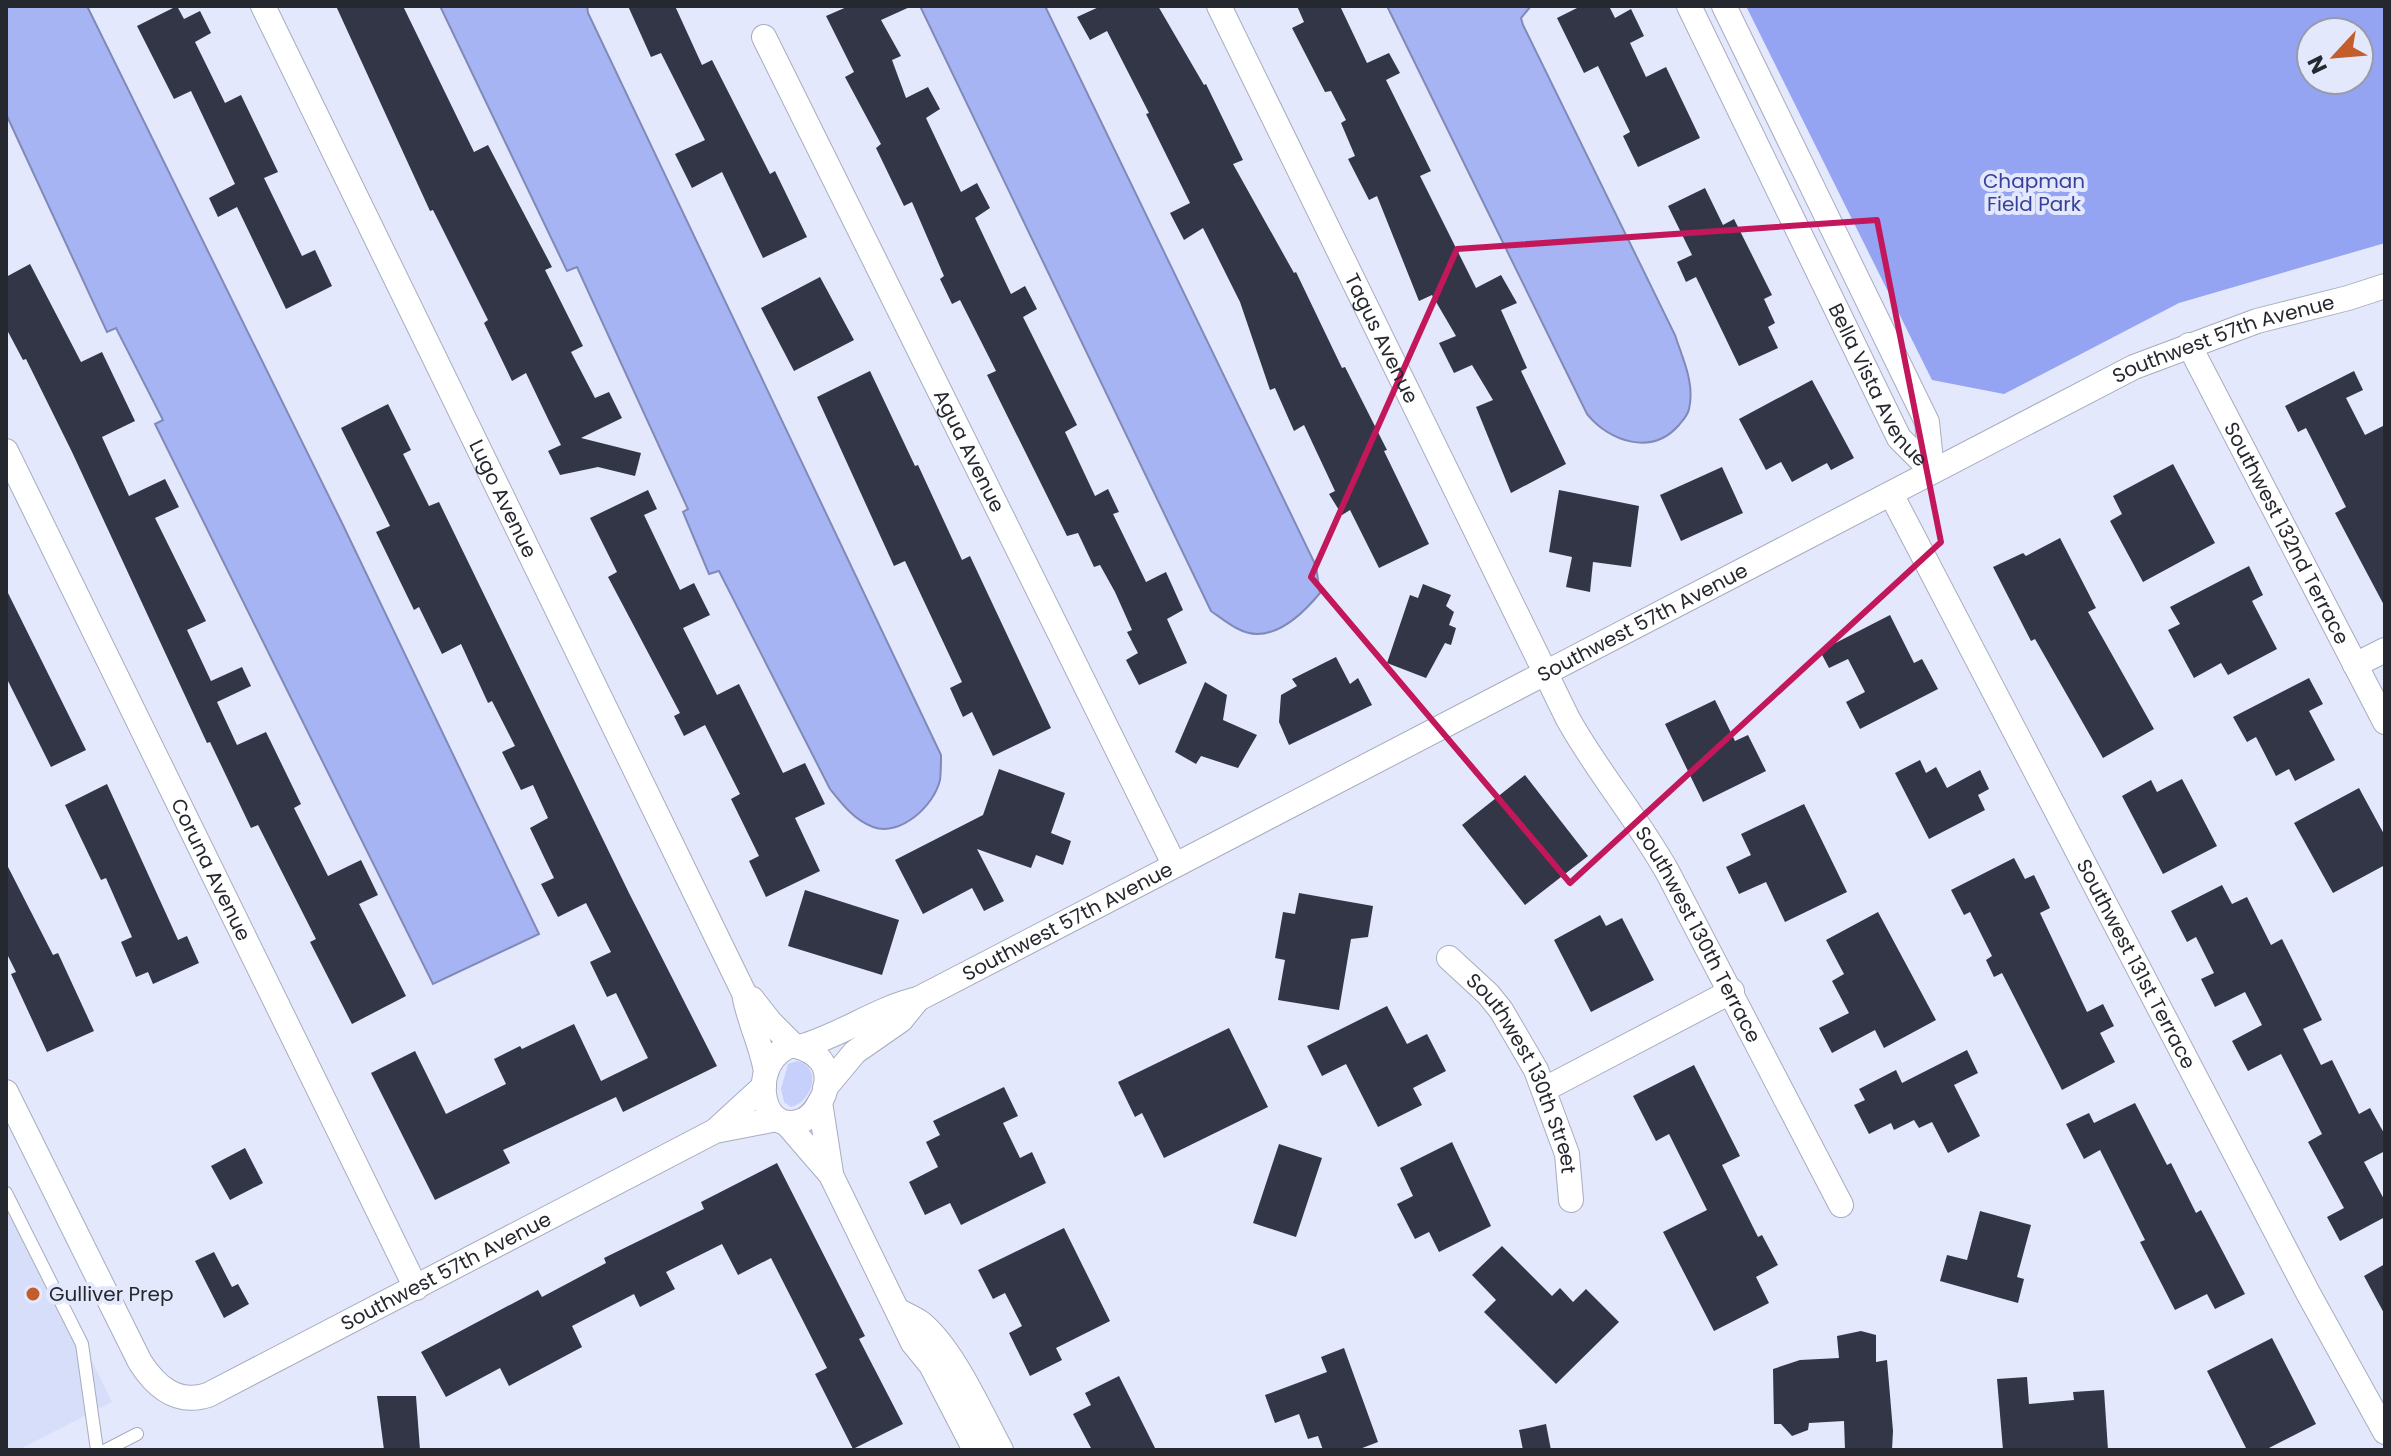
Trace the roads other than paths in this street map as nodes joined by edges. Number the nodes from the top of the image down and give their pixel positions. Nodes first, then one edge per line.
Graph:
1 (263, 6) edge
2 (1219, 6) edge
3 (1689, 6) edge
4 (1724, 6) edge
5 (764, 37) dead end
6 (2385, 286) edge
7 (2189, 345) junction
8 (6, 451) edge
9 (1932, 471) junction
10 (1891, 494) junction
11 (2385, 650) edge
12 (2355, 665) junction
13 (1546, 672) junction
14 (2385, 722) edge
15 (1174, 864) junction
16 (1449, 958) dead end
17 (1732, 991) junction
18 (744, 993) junction
19 (918, 999) junction
20 (797, 1046) junction
21 (765, 1079) junction
22 (1545, 1089) junction
23 (6, 1092) edge
24 (823, 1095) junction
25 (782, 1121) junction
26 (715, 1131) junction
27 (831, 1175) junction
28 (6, 1193) edge
29 (1571, 1200) dead end
30 (1841, 1205) dead end
31 (416, 1288) junction
32 (897, 1309) junction
33 (913, 1343) junction
34 (2385, 1432) edge
35 (137, 1434) dead end
36 (97, 1450) edge
37 (106, 1450) edge
38 (958, 1450) edge
39 (975, 1450) edge
40 (1001, 1450) edge

1 - 18 street, Lugo Avenue
2 - 13 street, Tagus Avenue
3 - 9 street, Bella Vista Avenue
4 - 9 street, Bella Vista Avenue
5 - 15 street, Agua Avenue
6 - 7 street, Southwest 57th Avenue
7 - 9 street, Southwest 57th Avenue
7 - 12 street, Southwest 132nd Terrace
8 - 31 street, Coruna Avenue
9 - 10 street, Southwest 57th Avenue
10 - 13 street, Southwest 57th Avenue
10 - 34 street, Southwest 131st Terrace
11 - 12 street
12 - 14 street, Southwest 132nd Terrace
13 - 15 street, Southwest 57th Avenue
13 - 17 street, Southwest 130th Terrace
15 - 19 street, Southwest 57th Avenue
16 - 22 street, Southwest 130th Street
17 - 22 street
17 - 30 street, Southwest 130th Terrace
18 - 20 street
18 - 21 street
19 - 20 street, Southwest 57th Avenue
19 - 24 street, Southwest 57th Avenue
20 - 21 street
20 - 24 street
21 - 25 street
21 - 26 street, Southwest 57th Avenue
22 - 29 street, Southwest 130th Street
23 - 31 street, Southwest 57th Avenue
24 - 25 street
24 - 27 street
25 - 26 street, Southwest 57th Avenue
25 - 27 street
26 - 31 street, Southwest 57th Avenue
27 - 32 street
28 - 36 lane
32 - 33 street
32 - 40 street
33 - 38 street
33 - 39 street
35 - 37 lane

